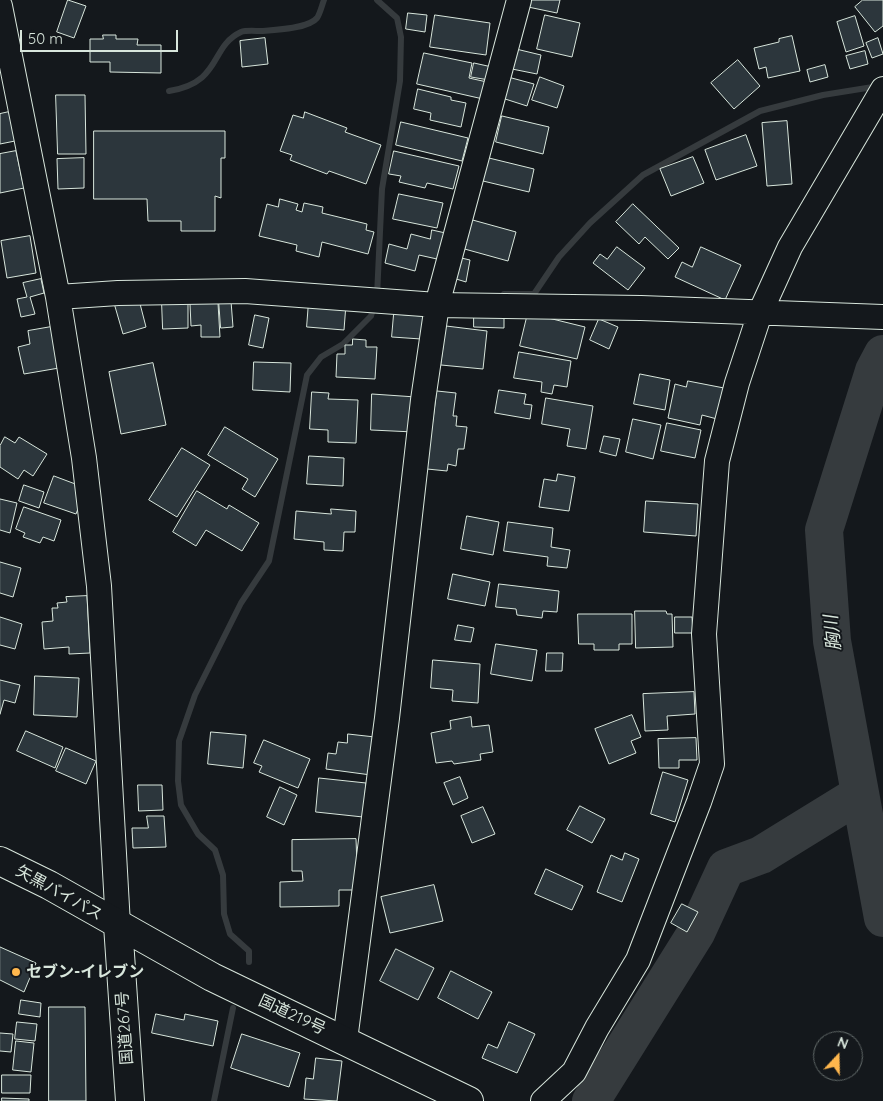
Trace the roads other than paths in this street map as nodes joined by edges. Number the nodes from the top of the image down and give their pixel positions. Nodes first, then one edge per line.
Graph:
1 (519, 0) edge
2 (0, 6) edge
3 (883, 89) edge
4 (58, 297) junction
5 (437, 305) junction
6 (768, 313) junction
7 (883, 318) edge
8 (0, 861) edge
9 (118, 925) junction
10 (345, 1040) junction
11 (130, 1101) edge
12 (469, 1101) edge
13 (544, 1101) edge

1 - 5 street
2 - 4 street
3 - 6 street
4 - 5 street
4 - 9 street
5 - 6 street
5 - 10 street
6 - 7 street
6 - 13 street
8 - 9 highway, 矢黒バイパス
9 - 10 highway, 国道219号
9 - 11 highway, 国道267号
10 - 12 highway, 国道219号

